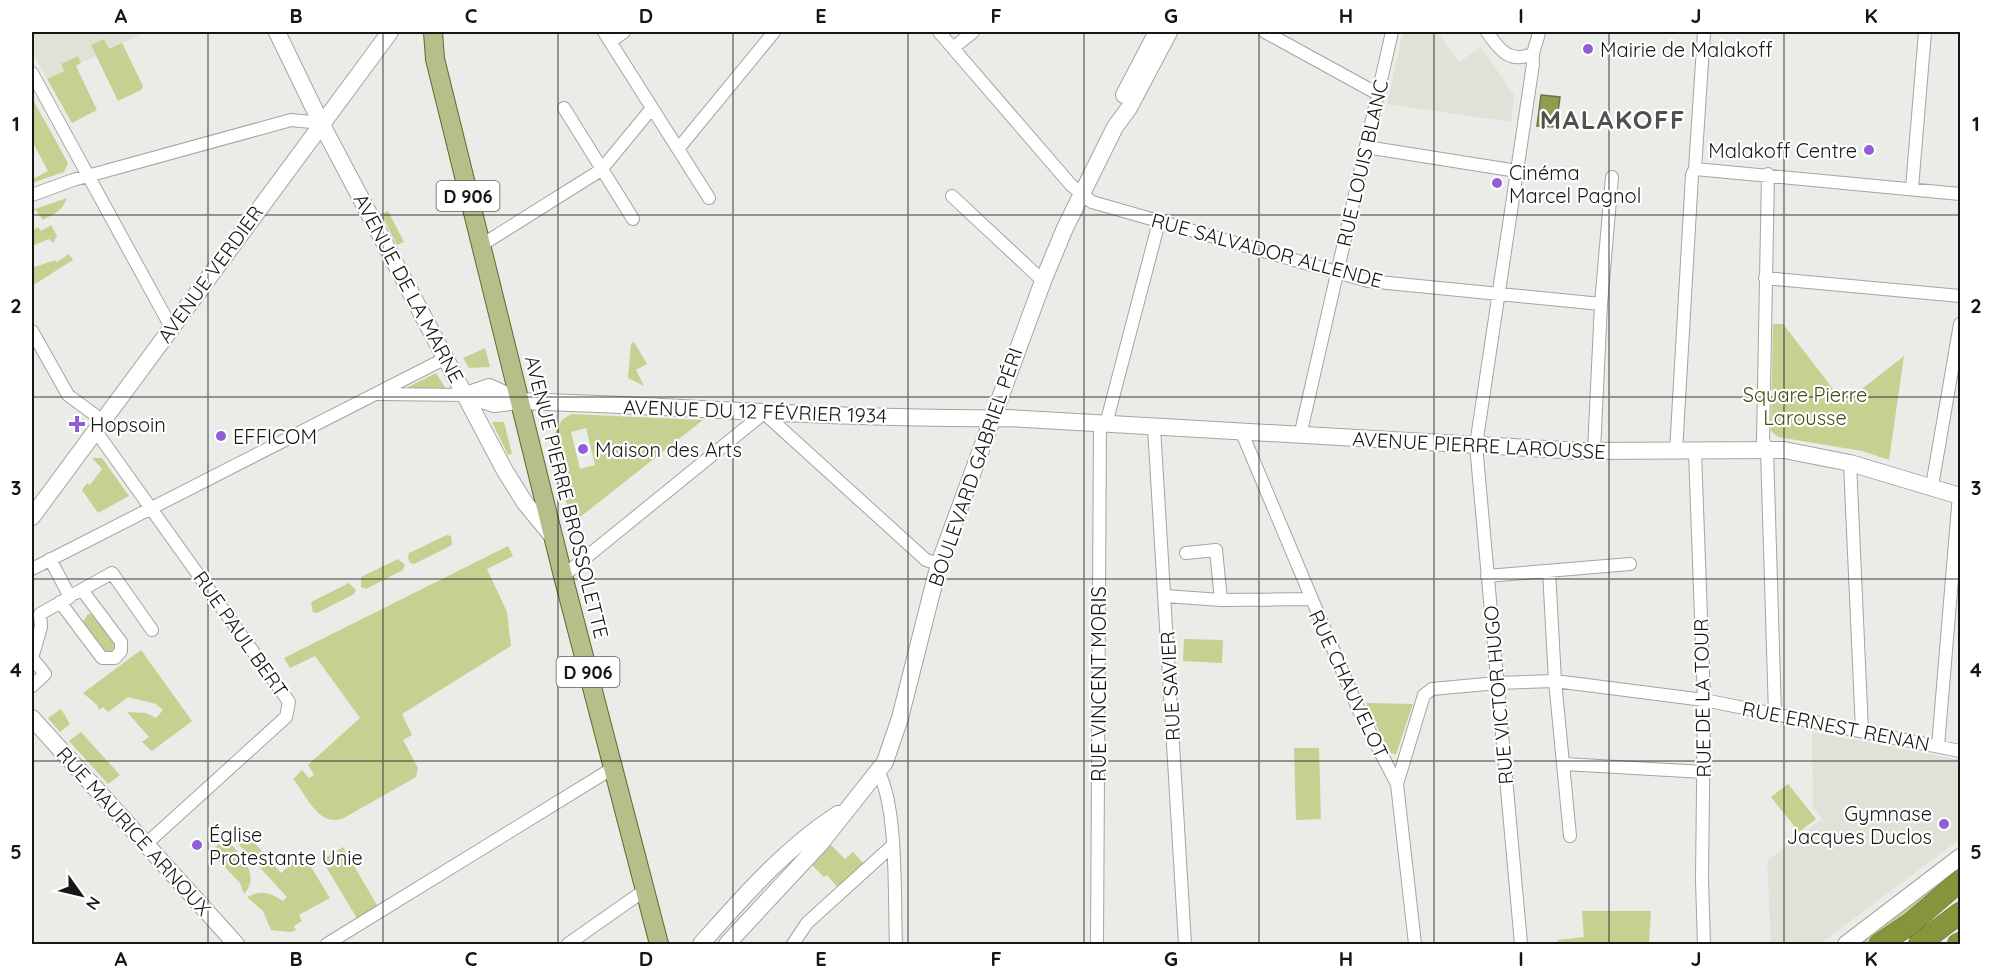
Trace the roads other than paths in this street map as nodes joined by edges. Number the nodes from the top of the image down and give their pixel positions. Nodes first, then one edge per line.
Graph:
1 (277, 32) edge
2 (390, 32) edge
3 (422, 32) edge
4 (433, 32) edge
5 (624, 32) edge
6 (774, 32) edge
7 (939, 32) edge
8 (973, 32) edge
9 (1157, 32) edge
10 (1169, 32) edge
11 (1265, 32) edge
12 (1392, 32) edge
13 (1487, 32) edge
14 (1539, 32) edge
15 (1704, 32) edge
16 (1925, 32) edge
17 (607, 36) edge
18 (953, 48) junction
19 (1532, 54) junction
20 (435, 59) junction
21 (32, 73) edge
22 (1378, 94) junction
23 (564, 108) dead end
24 (652, 108) junction
25 (321, 123) junction
26 (1114, 127) junction
27 (1366, 147) junction
28 (678, 149) junction
29 (1695, 169) junction
30 (601, 170) junction
31 (1517, 171) junction
32 (1768, 174) junction
33 (89, 177) junction
34 (1612, 177) dead end
35 (1912, 188) junction
36 (1081, 194) junction
37 (1960, 194) edge
38 (32, 195) edge
39 (952, 196) dead end
40 (709, 198) dead end
41 (633, 219) dead end
42 (1159, 222) junction
43 (480, 246) junction
44 (1337, 273) junction
45 (1765, 278) junction
46 (1043, 280) junction
47 (1499, 294) junction
48 (1960, 296) edge
49 (1601, 304) junction
50 (1960, 324) edge
51 (171, 327) junction
52 (32, 331) edge
53 (446, 358) junction
54 (375, 394) junction
55 (466, 395) junction
56 (519, 401) junction
57 (764, 413) junction
58 (992, 418) junction
59 (1103, 424) junction
60 (99, 425) junction
61 (1154, 427) junction
62 (1242, 433) junction
63 (1300, 436) junction
64 (1476, 445) junction
65 (1767, 450) junction
66 (1594, 451) junction
67 (1676, 452) junction
68 (1695, 452) junction
69 (1850, 463) junction
70 (1932, 486) junction
71 (1960, 496) edge
72 (152, 508) junction
73 (32, 517) edge
74 (553, 537) junction
75 (1186, 552) dead end
76 (50, 559) junction
77 (939, 564) junction
78 (1630, 564) dead end
79 (32, 569) edge
80 (1549, 571) junction
81 (563, 576) junction
82 (1487, 576) junction
83 (82, 590) junction
84 (1165, 596) junction
85 (1310, 599) junction
86 (65, 600) junction
87 (1221, 600) junction
88 (152, 630) dead end
89 (32, 658) edge
90 (1555, 681) junction
91 (1497, 683) junction
92 (32, 686) edge
93 (1704, 700) junction
94 (1775, 714) junction
95 (32, 718) edge
96 (1862, 731) junction
97 (1938, 746) junction
98 (1960, 751) edge
99 (1564, 764) junction
100 (613, 768) junction
101 (1704, 772) junction
102 (879, 773) junction
103 (1396, 784) junction
104 (848, 807) junction
105 (1570, 836) dead end
106 (146, 844) junction
107 (892, 846) junction
108 (1960, 857) edge
109 (1960, 881) edge
110 (645, 890) junction
111 (1960, 913) edge
112 (236, 945) edge
113 (327, 945) edge
114 (568, 945) edge
115 (659, 945) edge
116 (701, 945) edge
117 (727, 945) edge
118 (792, 945) edge
119 (896, 945) edge
120 (1097, 945) edge
121 (1185, 945) edge
122 (1415, 945) edge
123 (1521, 945) edge
124 (1704, 945) edge
125 (1846, 945) edge
126 (1880, 945) edge
127 (1919, 945) edge

1 - 25 main road, AVENUE DE LA MARNE
2 - 25 main road, AVENUE VERDIER
3 - 20 main road, AVENUE PIERRE BROSSOLETTE / D 906
4 - 20 main road, AVENUE PIERRE BROSSOLETTE / D 906
5 - 17 street
6 - 28 street
7 - 18 street
8 - 18 street
9 - 26 main road, BOULEVARD GABRIEL PÉRI
10 - 26 main road, BOULEVARD GABRIEL PÉRI
11 - 22 street
12 - 22 street, RUE LOUIS BLANC
13 - 19 street
14 - 19 street, RUE VICTOR HUGO
15 - 29 street
16 - 35 street
17 - 24 street
18 - 36 street
19 - 31 street, RUE VICTOR HUGO
20 - 43 main road, AVENUE PIERRE BROSSOLETTE / D 906
21 - 33 street
22 - 27 street, RUE LOUIS BLANC
23 - 30 street
24 - 28 street
24 - 30 street
25 - 33 street
25 - 51 main road, AVENUE VERDIER
25 - 53 main road, AVENUE DE LA MARNE
26 - 36 main road, BOULEVARD GABRIEL PÉRI
27 - 31 street
27 - 44 street, RUE LOUIS BLANC
28 - 40 street
29 - 32 street
29 - 67 street
30 - 41 street
30 - 43 street
31 - 47 street, RUE VICTOR HUGO
32 - 35 street
32 - 45 street
33 - 38 street
33 - 51 street
34 - 49 street
35 - 37 street
36 - 42 street, RUE SALVADOR ALLENDE
36 - 46 main road, BOULEVARD GABRIEL PÉRI
39 - 46 street
42 - 44 street, RUE SALVADOR ALLENDE
42 - 59 street, RUE VINCENT MORIS
43 - 56 main road, AVENUE PIERRE BROSSOLETTE / D 906
44 - 47 street, RUE SALVADOR ALLENDE
44 - 63 street, RUE LOUIS BLANC
45 - 48 street
45 - 65 street
46 - 58 main road, BOULEVARD GABRIEL PÉRI
47 - 49 street, RUE SALVADOR ALLENDE
47 - 64 street, RUE VICTOR HUGO
49 - 66 street
50 - 70 street
51 - 60 main road, AVENUE VERDIER
52 - 60 street, RUE PAUL BERT
53 - 54 street
53 - 55 main road, AVENUE DE LA MARNE
54 - 55 street
54 - 72 street
55 - 56 main road, AVENUE DU 12 FÉVRIER 1934
55 - 74 main road, AVENUE DE LA MARNE
56 - 57 main road, AVENUE DU 12 FÉVRIER 1934
56 - 74 main road, AVENUE PIERRE BROSSOLETTE / D 906
57 - 58 main road, AVENUE DU 12 FÉVRIER 1934
57 - 77 street
57 - 81 street
58 - 59 main road, AVENUE PIERRE LAROUSSE
58 - 77 main road, BOULEVARD GABRIEL PÉRI
59 - 61 main road, AVENUE PIERRE LAROUSSE
59 - 120 street, RUE VINCENT MORIS
60 - 72 street, RUE PAUL BERT
60 - 73 main road, AVENUE VERDIER
61 - 62 main road, AVENUE PIERRE LAROUSSE
61 - 84 street, RUE SAVIER
62 - 63 main road, AVENUE PIERRE LAROUSSE
62 - 85 street, RUE CHAUVELOT
63 - 64 main road, AVENUE PIERRE LAROUSSE
64 - 66 main road, AVENUE PIERRE LAROUSSE
64 - 82 street, RUE VICTOR HUGO
65 - 68 main road, AVENUE PIERRE LAROUSSE
65 - 69 main road, AVENUE PIERRE LAROUSSE
65 - 94 street
66 - 67 main road, AVENUE PIERRE LAROUSSE
67 - 68 main road, AVENUE PIERRE LAROUSSE
68 - 93 street, RUE DE LA TOUR
69 - 70 main road, AVENUE PIERRE LAROUSSE
69 - 96 street
70 - 71 main road, AVENUE PIERRE LAROUSSE
71 - 97 street
72 - 76 street
72 - 106 street, RUE PAUL BERT
74 - 81 main road, AVENUE PIERRE BROSSOLETTE / D 906
75 - 87 street
76 - 79 street
76 - 86 street
77 - 102 main road, BOULEVARD GABRIEL PÉRI
78 - 80 street
80 - 82 street
80 - 90 street
81 - 100 main road, AVENUE PIERRE BROSSOLETTE / D 906
82 - 91 street, RUE VICTOR HUGO
83 - 86 street
83 - 86 street
83 - 88 street
84 - 87 street
84 - 121 street, RUE SAVIER
85 - 87 street
85 - 103 street, RUE CHAUVELOT
86 - 89 street
89 - 92 street
90 - 91 street, RUE ERNEST RENAN
90 - 93 street, RUE ERNEST RENAN
90 - 99 street
91 - 103 street, RUE ERNEST RENAN
91 - 123 street, RUE VICTOR HUGO
93 - 94 street, RUE ERNEST RENAN
93 - 101 street, RUE DE LA TOUR
94 - 96 street, RUE ERNEST RENAN
95 - 106 main road, RUE MAURICE ARNOUX
96 - 97 street, RUE ERNEST RENAN
97 - 98 street, RUE ERNEST RENAN
99 - 101 street
99 - 105 street
100 - 110 main road, AVENUE PIERRE BROSSOLETTE / D 906
100 - 113 street
101 - 124 street, RUE DE LA TOUR
102 - 104 main road, BOULEVARD GABRIEL PÉRI
102 - 107 street
103 - 122 street, RUE CHAUVELOT
104 - 116 main road, BOULEVARD GABRIEL PÉRI
104 - 117 main road, BOULEVARD GABRIEL PÉRI
106 - 112 main road, RUE MAURICE ARNOUX
107 - 118 street
107 - 119 street
108 - 125 main road
109 - 126 highway
110 - 114 street
110 - 115 main road, AVENUE PIERRE BROSSOLETTE / D 906
111 - 127 highway

